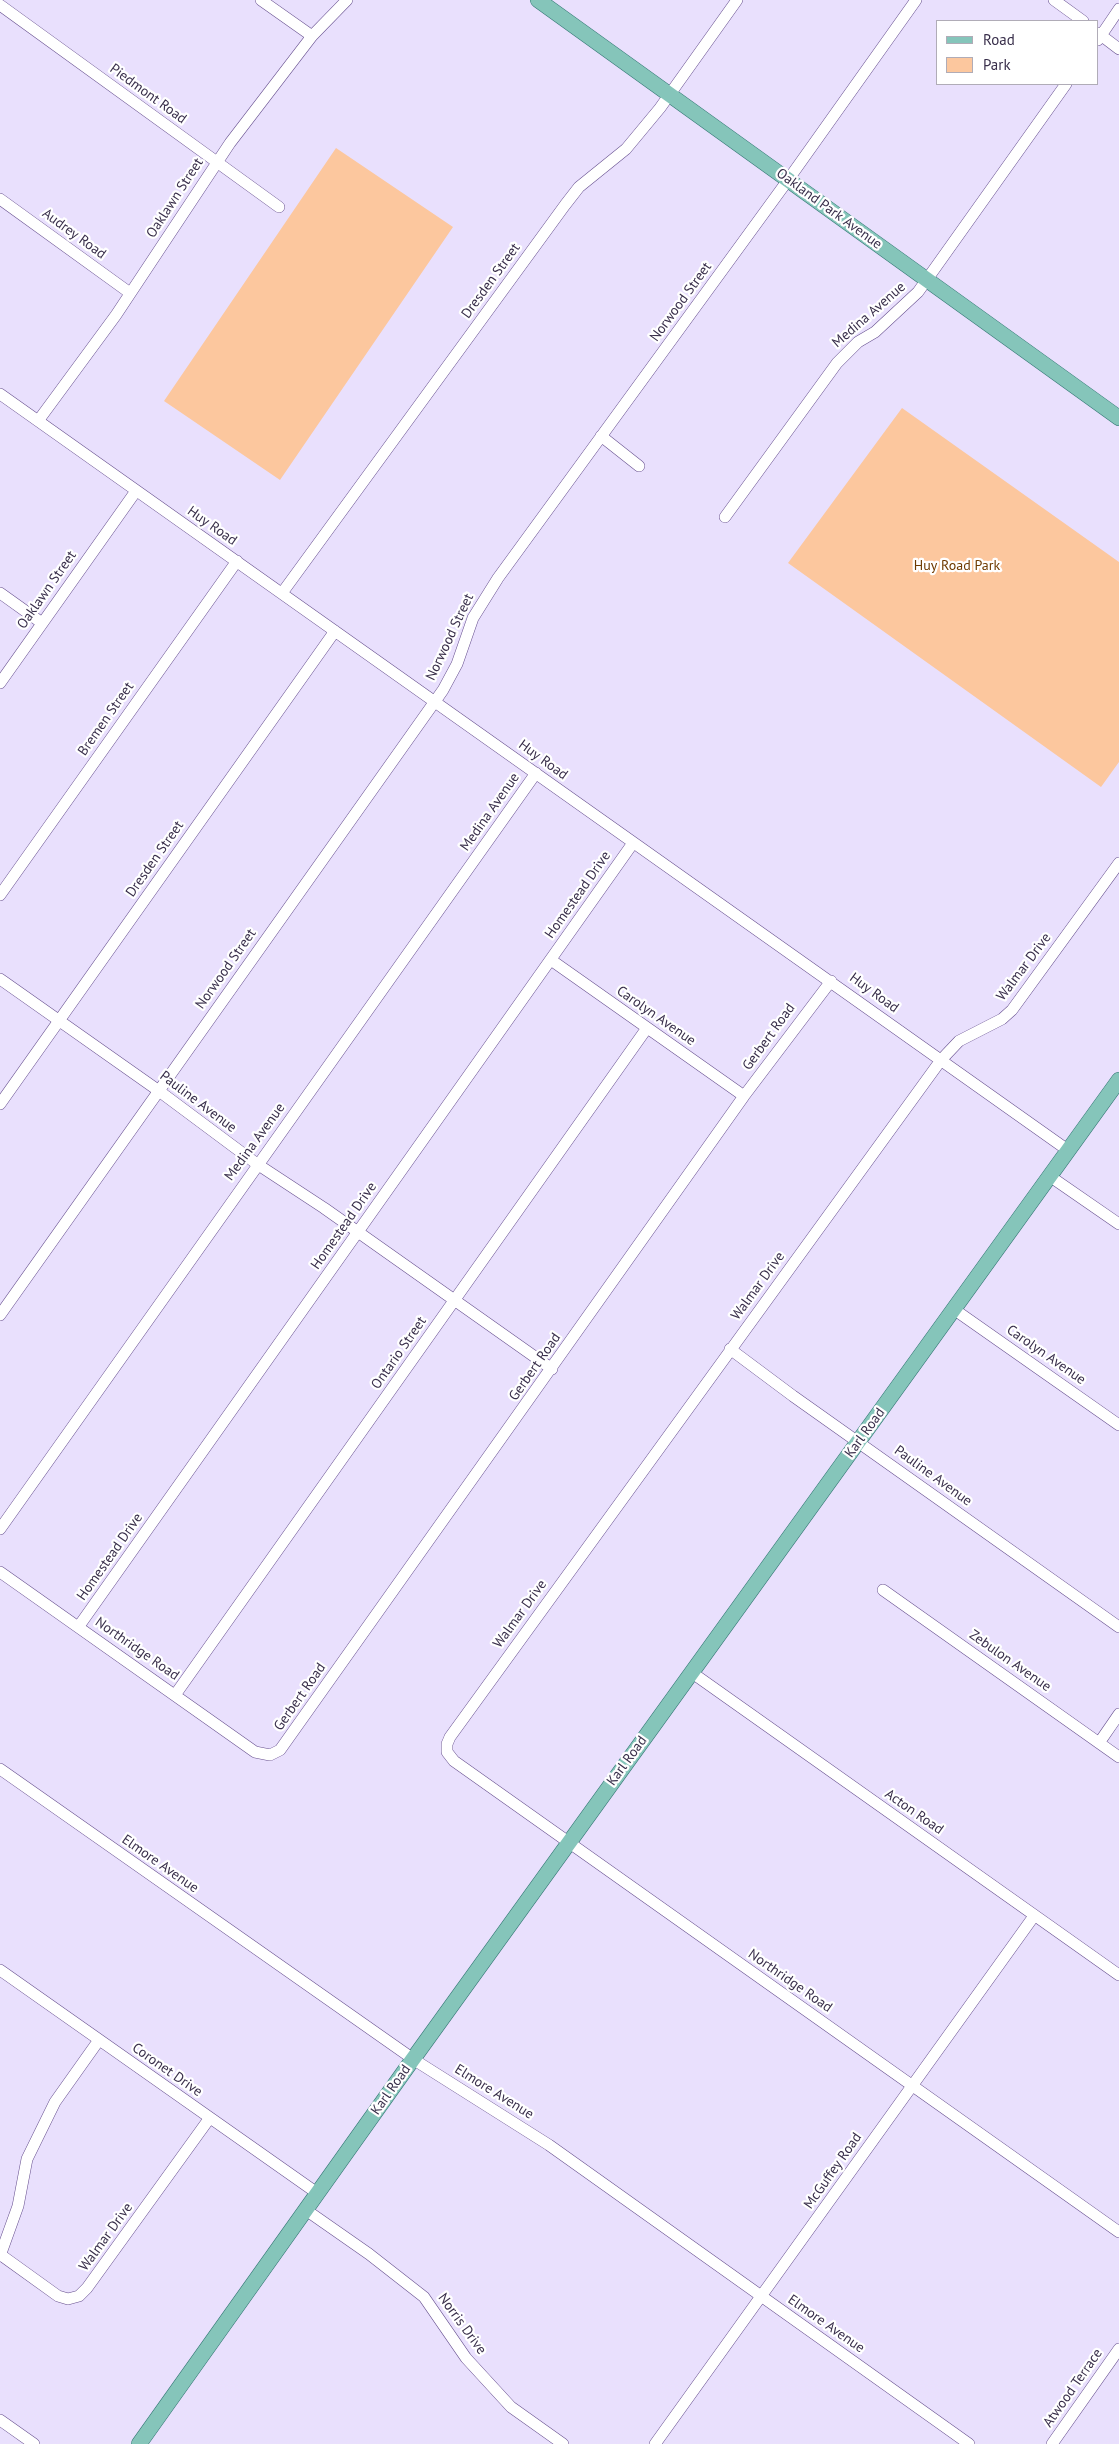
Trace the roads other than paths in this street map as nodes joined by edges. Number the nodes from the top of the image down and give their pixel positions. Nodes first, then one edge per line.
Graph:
1 (261, 0) edge
2 (347, 0) edge
3 (538, 0) edge
4 (737, 0) edge
5 (916, 0) edge
6 (1054, 0) edge
7 (0, 5) edge
8 (1119, 9) edge
9 (1082, 20) edge
10 (312, 36) junction
11 (1099, 36) edge
12 (1119, 49) edge
13 (1065, 85) edge
14 (669, 94) junction
15 (217, 162) junction
16 (788, 180) junction
17 (0, 199) edge
18 (279, 207) dead end
19 (927, 280) junction
20 (130, 293) junction
21 (0, 394) edge
22 (1119, 418) edge
23 (38, 421) junction
24 (602, 436) junction
25 (639, 466) dead end
26 (136, 491) junction
27 (725, 517) dead end
28 (237, 561) junction
29 (0, 593) edge
30 (282, 593) junction
31 (42, 623) junction
32 (335, 631) junction
33 (0, 683) edge
34 (435, 700) junction
35 (536, 773) junction
36 (633, 842) junction
37 (1119, 862) edge
38 (0, 895) edge
39 (551, 960) junction
40 (0, 979) edge
41 (831, 981) junction
42 (59, 1020) junction
43 (647, 1028) junction
44 (941, 1060) junction
45 (1119, 1080) edge
46 (159, 1091) junction
47 (744, 1096) junction
48 (0, 1104) edge
49 (1069, 1151) junction
50 (257, 1164) junction
51 (1051, 1177) junction
52 (1119, 1224) edge
53 (358, 1232) junction
54 (455, 1300) junction
55 (955, 1310) junction
56 (0, 1315) edge
57 (730, 1348) junction
58 (552, 1369) junction
59 (1119, 1426) edge
60 (858, 1442) junction
61 (0, 1529) edge
62 (0, 1572) edge
63 (883, 1590) dead end
64 (79, 1626) junction
65 (1119, 1627) edge
66 (691, 1672) junction
67 (175, 1695) junction
68 (1119, 1714) edge
69 (1099, 1743) junction
70 (255, 1752) joint
71 (447, 1752) joint
72 (1119, 1757) edge
73 (0, 1769) edge
74 (568, 1843) junction
75 (1034, 1916) junction
76 (0, 1970) edge
77 (1119, 1975) edge
78 (99, 2040) junction
79 (413, 2059) junction
80 (912, 2086) junction
81 (209, 2119) junction
82 (318, 2193) junction
83 (306, 2210) junction
84 (1119, 2232) edge
85 (0, 2256) edge
86 (762, 2297) junction
87 (1119, 2349) edge
88 (0, 2420) edge
89 (34, 2444) edge
90 (139, 2444) edge
91 (563, 2444) edge
92 (655, 2444) edge
93 (969, 2444) edge
94 (1052, 2444) edge

1 - 10 street
2 - 10 street, Oaklawn Street
3 - 14 main road, Oakland Park Avenue
4 - 14 street, Dresden Street
5 - 16 street, Norwood Street
6 - 9 street
7 - 15 street, Piedmont Road
8 - 11 street
10 - 15 street, Oaklawn Street
11 - 12 street
13 - 19 street, Medina Avenue
14 - 16 main road, Oakland Park Avenue
14 - 30 street, Dresden Street
15 - 18 street, Piedmont Road
15 - 20 street, Oaklawn Street
16 - 19 main road, Oakland Park Avenue
16 - 24 street, Norwood Street
17 - 20 street, Audrey Road
19 - 22 main road, Oakland Park Avenue
19 - 27 street, Medina Avenue
20 - 23 street, Oaklawn Street
21 - 23 street, Huy Road
23 - 26 street, Huy Road
24 - 25 street
24 - 34 street, Norwood Street
26 - 28 street, Huy Road
26 - 31 street, Oaklawn Street
28 - 30 street, Huy Road
28 - 38 street, Bremen Street
29 - 31 street
30 - 32 street, Huy Road
31 - 33 street, Oaklawn Street
32 - 34 street, Huy Road
32 - 42 street, Dresden Street
34 - 35 street, Huy Road
34 - 46 street, Norwood Street
35 - 36 street, Huy Road
35 - 50 street, Medina Avenue
36 - 39 street, Homestead Drive
36 - 41 street, Huy Road
37 - 44 street, Walmar Drive
39 - 43 street, Carolyn Avenue
39 - 53 street, Homestead Drive
40 - 42 street, Pauline Avenue
41 - 44 street, Huy Road
41 - 47 street, Gerbert Road
42 - 46 street, Pauline Avenue
42 - 48 street, Dresden Street
43 - 47 street, Carolyn Avenue
43 - 54 street, Ontario Street
44 - 49 street, Huy Road
44 - 57 street, Walmar Drive
45 - 49 main road, Karl Road
46 - 50 street, Pauline Avenue
46 - 56 street, Norwood Street
47 - 58 street, Gerbert Road
49 - 51 main road, Karl Road
50 - 53 street, Pauline Avenue
50 - 61 street, Medina Avenue
51 - 52 street
51 - 55 main road, Karl Road
53 - 54 street, Pauline Avenue
53 - 64 street, Homestead Drive
54 - 58 street, Pauline Avenue
54 - 67 street, Ontario Street
55 - 59 street, Carolyn Avenue
55 - 60 main road, Karl Road
57 - 60 street, Pauline Avenue
57 - 71 street, Walmar Drive
58 - 70 street, Gerbert Road
60 - 65 street, Pauline Avenue
60 - 66 main road, Karl Road
62 - 64 street, Northridge Road
63 - 69 street, Zebulon Avenue
64 - 67 street, Northridge Road
66 - 74 main road, Karl Road
66 - 75 street, Acton Road
67 - 70 street, Northridge Road
68 - 69 street
69 - 72 street, Zebulon Avenue
71 - 74 street, Northridge Road
73 - 79 street, Elmore Avenue
74 - 79 main road, Karl Road
74 - 80 street, Northridge Road
75 - 77 street, Acton Road
75 - 80 street, McGuffey Road
76 - 78 street, Coronet Drive
78 - 81 street, Coronet Drive
78 - 85 street
79 - 82 main road, Karl Road
79 - 86 street, Elmore Avenue
80 - 84 street, Northridge Road
80 - 86 street, McGuffey Road
81 - 82 street, Coronet Drive
81 - 85 street, Walmar Drive
82 - 83 main road, Karl Road
83 - 90 main road, Karl Road
83 - 91 street, Norris Drive
86 - 92 street, McGuffey Road
86 - 93 street, Elmore Avenue
87 - 94 street, Atwood Terrace
88 - 89 street

